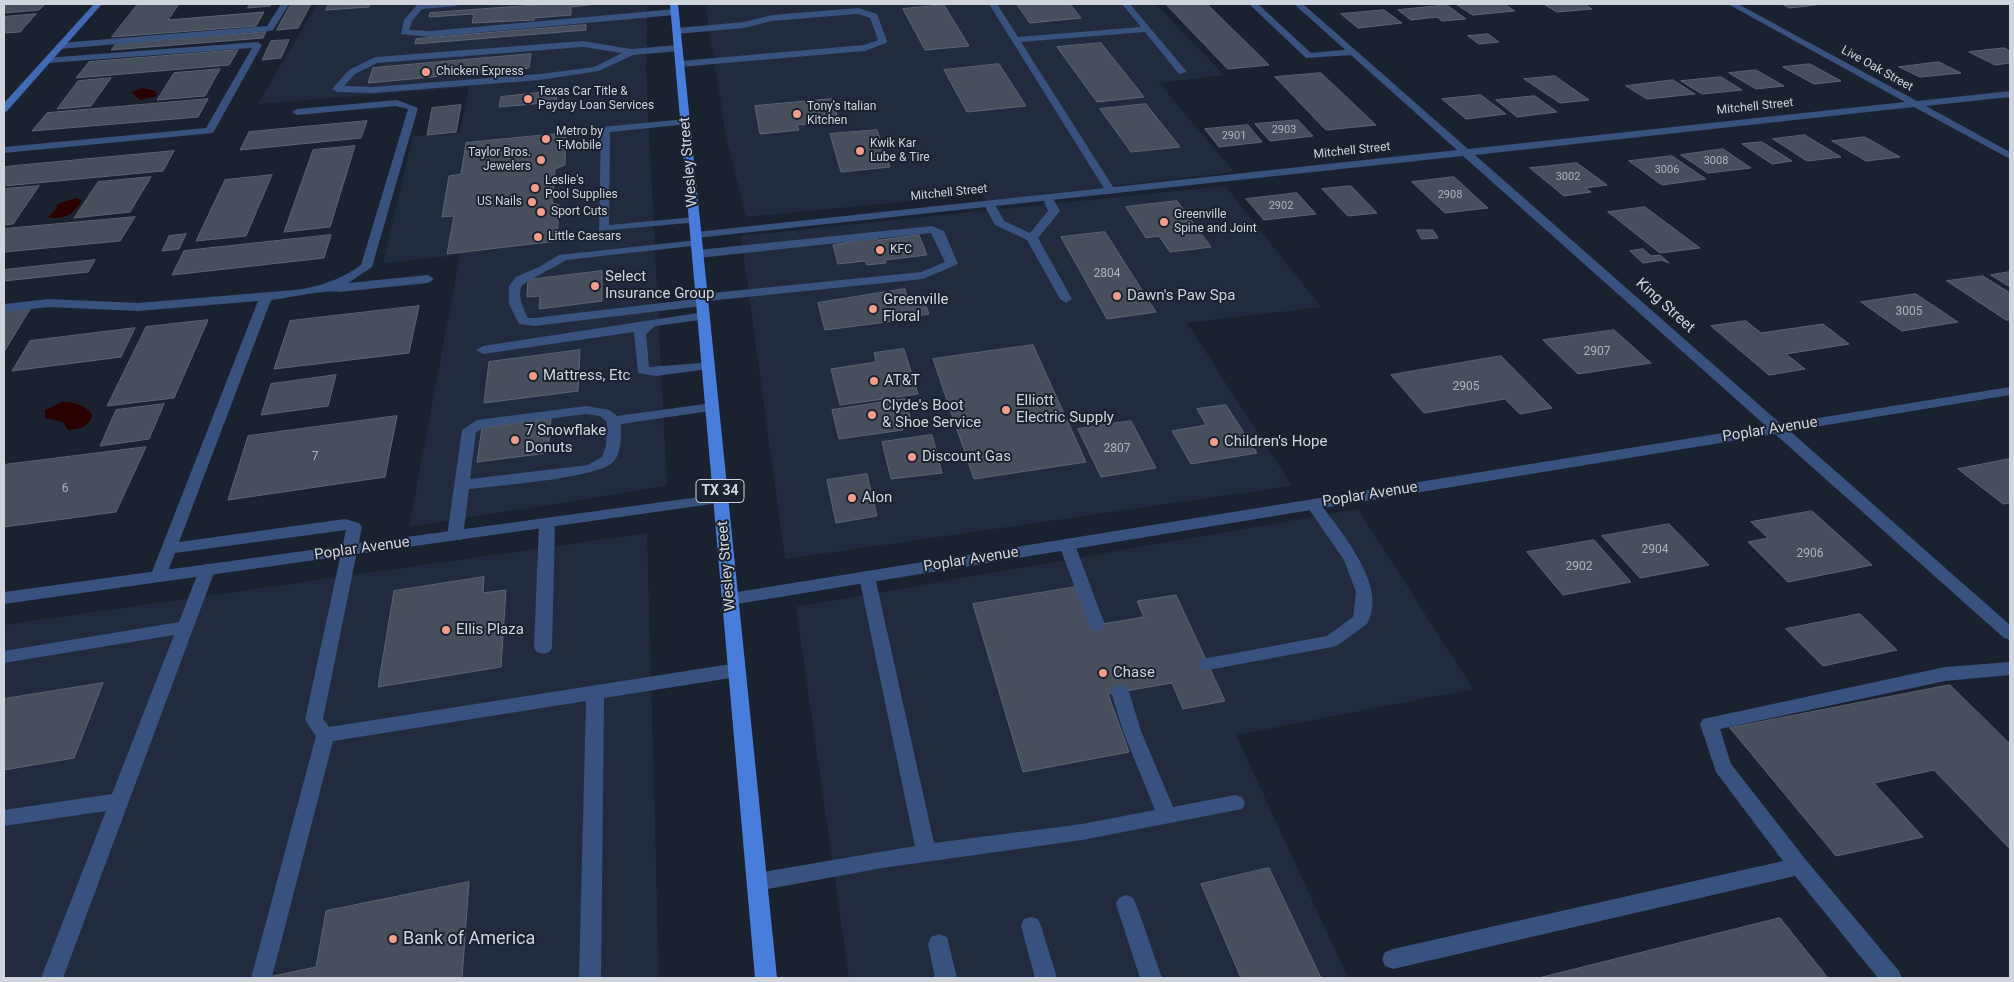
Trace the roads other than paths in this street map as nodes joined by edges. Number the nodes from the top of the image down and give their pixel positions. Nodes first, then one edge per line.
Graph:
1 (98, 4) edge
2 (285, 4) edge
3 (456, 4) edge
4 (624, 4) edge
5 (993, 4) edge
6 (1126, 4) edge
7 (1253, 4) edge
8 (1298, 4) edge
9 (1732, 4) edge
10 (675, 8) edge
11 (612, 18) junction
12 (1147, 29) junction
13 (677, 32) junction
14 (1015, 40) junction
15 (590, 45) junction
16 (60, 46) junction
17 (679, 48) junction
18 (631, 52) junction
19 (1353, 52) junction
20 (48, 60) junction
21 (680, 64) junction
22 (587, 70) junction
23 (1182, 72) dead end
24 (2010, 94) edge
25 (1916, 105) junction
26 (4, 109) edge
27 (297, 112) dead end
28 (686, 122) junction
29 (4, 150) edge
30 (1468, 153) junction
31 (2010, 156) edge
32 (1110, 190) junction
33 (1046, 197) junction
34 (989, 203) junction
35 (695, 220) junction
36 (1032, 238) junction
37 (697, 244) junction
38 (428, 279) dead end
39 (328, 289) junction
40 (266, 297) junction
41 (1066, 299) dead end
42 (703, 305) junction
43 (4, 308) edge
44 (644, 328) junction
45 (483, 350) dead end
46 (708, 365) junction
47 (2010, 391) edge
48 (712, 407) junction
49 (614, 421) junction
50 (1780, 429) junction
51 (462, 485) junction
52 (721, 499) junction
53 (1314, 505) junction
54 (548, 523) junction
55 (455, 536) junction
56 (1067, 544) junction
57 (169, 549) junction
58 (349, 550) junction
59 (207, 570) junction
60 (158, 577) junction
61 (867, 577) junction
62 (4, 598) edge
63 (730, 599) junction
64 (1097, 625) dead end
65 (186, 627) junction
66 (2010, 634) edge
67 (543, 648) dead end
68 (4, 657) edge
69 (1208, 664) dead end
70 (2010, 668) edge
71 (737, 670) junction
72 (595, 692) junction
73 (1120, 692) dead end
74 (324, 735) junction
75 (120, 801) junction
76 (1235, 803) dead end
77 (1167, 816) junction
78 (4, 818) edge
79 (926, 853) junction
80 (1799, 866) junction
81 (757, 882) junction
82 (1126, 904) dead end
83 (1031, 926) dead end
84 (939, 944) dead end
85 (1393, 959) dead end
86 (261, 976) dead end
87 (52, 978) edge
88 (590, 978) edge
89 (766, 978) edge
90 (946, 978) edge
91 (1046, 978) edge
92 (1151, 978) edge
93 (1891, 978) edge

1 - 16 street
2 - 16 street
3 - 11 street
4 - 11 street
5 - 14 street
6 - 12 street
7 - 19 street
8 - 19 street, King Street
9 - 25 street, Live Oak Street
10 - 11 street
10 - 13 main road, Wesley Street / TX 34
12 - 14 street
12 - 23 street
13 - 17 main road, Wesley Street / TX 34
13 - 21 street
14 - 32 street
15 - 18 street
15 - 22 street
15 - 22 street
16 - 20 street
17 - 18 street
17 - 21 main road, Wesley Street / TX 34
18 - 22 street
19 - 30 street, King Street
20 - 26 street
20 - 29 street
21 - 28 main road, Wesley Street / TX 34
24 - 25 street, Mitchell Street
25 - 30 street, Mitchell Street
25 - 31 street, Live Oak Street
27 - 39 street
28 - 35 main road, Wesley Street / TX 34
28 - 35 street
30 - 32 street, Mitchell Street
30 - 50 street, King Street
32 - 33 street, Mitchell Street
33 - 34 street, Mitchell Street
33 - 36 street
34 - 36 street
34 - 37 street, Mitchell Street
35 - 37 main road, Wesley Street / TX 34
36 - 41 street
37 - 42 main road, Wesley Street / TX 34
37 - 42 street
37 - 42 street
38 - 39 street
39 - 40 street
40 - 43 street
40 - 57 street
42 - 44 street
42 - 46 main road, Wesley Street / TX 34
44 - 45 street
44 - 46 street
46 - 48 main road, Wesley Street / TX 34
47 - 50 street, Poplar Avenue
48 - 49 street
48 - 52 main road, Wesley Street / TX 34
49 - 51 street
49 - 51 street
50 - 53 street, Poplar Avenue
50 - 66 street, King Street
51 - 55 street
52 - 54 street, Poplar Avenue
52 - 63 main road, Wesley Street / TX 34
53 - 56 street, Poplar Avenue
53 - 69 street
54 - 55 street, Poplar Avenue
54 - 67 street
55 - 58 street, Poplar Avenue
56 - 61 street, Poplar Avenue
56 - 64 street
57 - 58 street
57 - 60 street
58 - 59 street, Poplar Avenue
58 - 74 street
59 - 60 street, Poplar Avenue
59 - 65 street
60 - 62 street, Poplar Avenue
61 - 63 street, Poplar Avenue
61 - 79 street
63 - 71 main road, Wesley Street / TX 34
65 - 68 street
65 - 75 street
70 - 80 street
71 - 72 street
71 - 81 main road, Wesley Street / TX 34
72 - 74 street
72 - 88 street
73 - 77 street
74 - 86 street
75 - 78 street
75 - 87 street
76 - 77 street
77 - 79 street
79 - 81 street
80 - 85 street
80 - 93 street
81 - 89 main road, Wesley Street / TX 34
82 - 92 street
83 - 91 street
84 - 90 street

